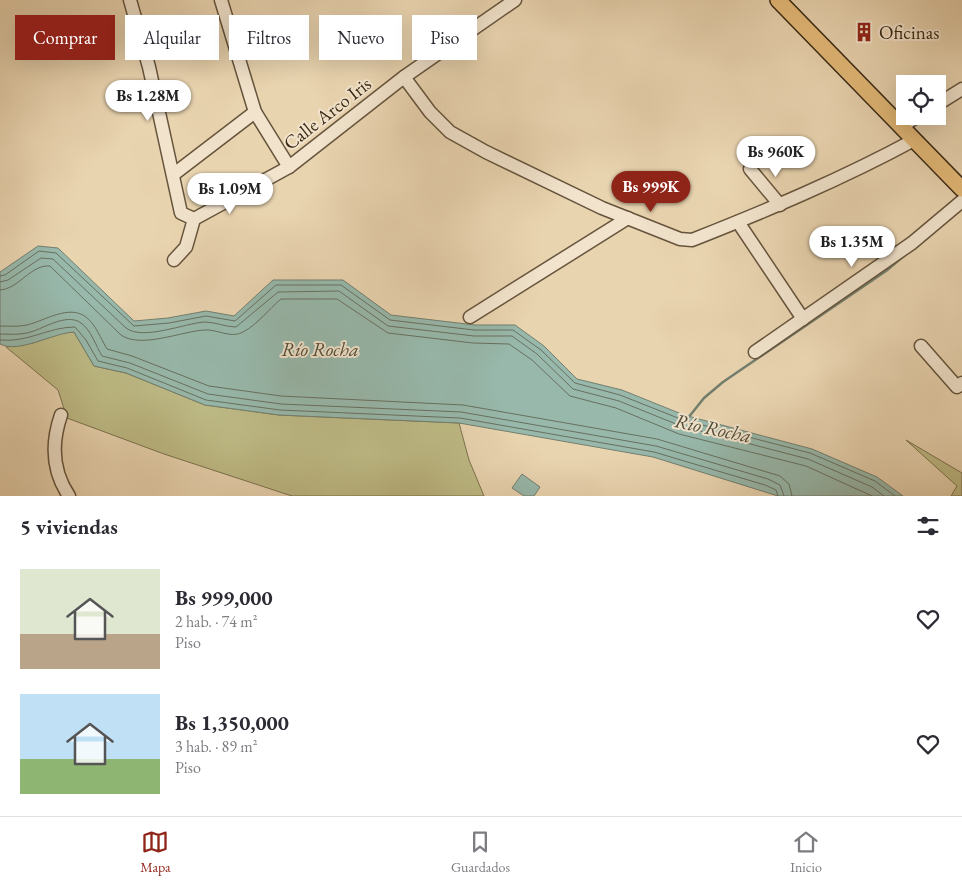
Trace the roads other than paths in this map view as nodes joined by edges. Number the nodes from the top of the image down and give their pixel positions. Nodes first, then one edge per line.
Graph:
1 (130, 0) edge
2 (221, 0) edge
3 (515, 0) edge
4 (778, 0) edge
5 (404, 77) junction
6 (962, 89) edge
7 (946, 99) edge
8 (255, 112) junction
9 (904, 125) edge
10 (901, 127) junction
11 (914, 140) junction
12 (289, 167) junction
13 (750, 169) dead end
14 (174, 174) junction
15 (962, 190) edge
16 (962, 201) edge
17 (780, 205) junction
18 (628, 218) junction
19 (194, 220) junction
20 (738, 222) junction
21 (174, 260) dead end
22 (470, 317) dead end
23 (803, 319) junction
24 (921, 346) dead end
25 (755, 352) dead end
26 (962, 383) edge
27 (61, 415) dead end
28 (69, 496) edge

1 - 14 street
2 - 8 street
3 - 5 street, Calle Arco Iris
4 - 10 main road
5 - 12 street, Calle Arco Iris
5 - 18 street
6 - 7 street
8 - 12 street
8 - 14 street
9 - 10 street
10 - 11 main road
11 - 15 main road
11 - 17 street
12 - 19 street, Calle Arco Iris
13 - 17 street
14 - 19 street
16 - 23 street
17 - 20 street
18 - 20 street
18 - 22 street
19 - 21 street
20 - 23 street
23 - 25 street
24 - 26 street
27 - 28 street

